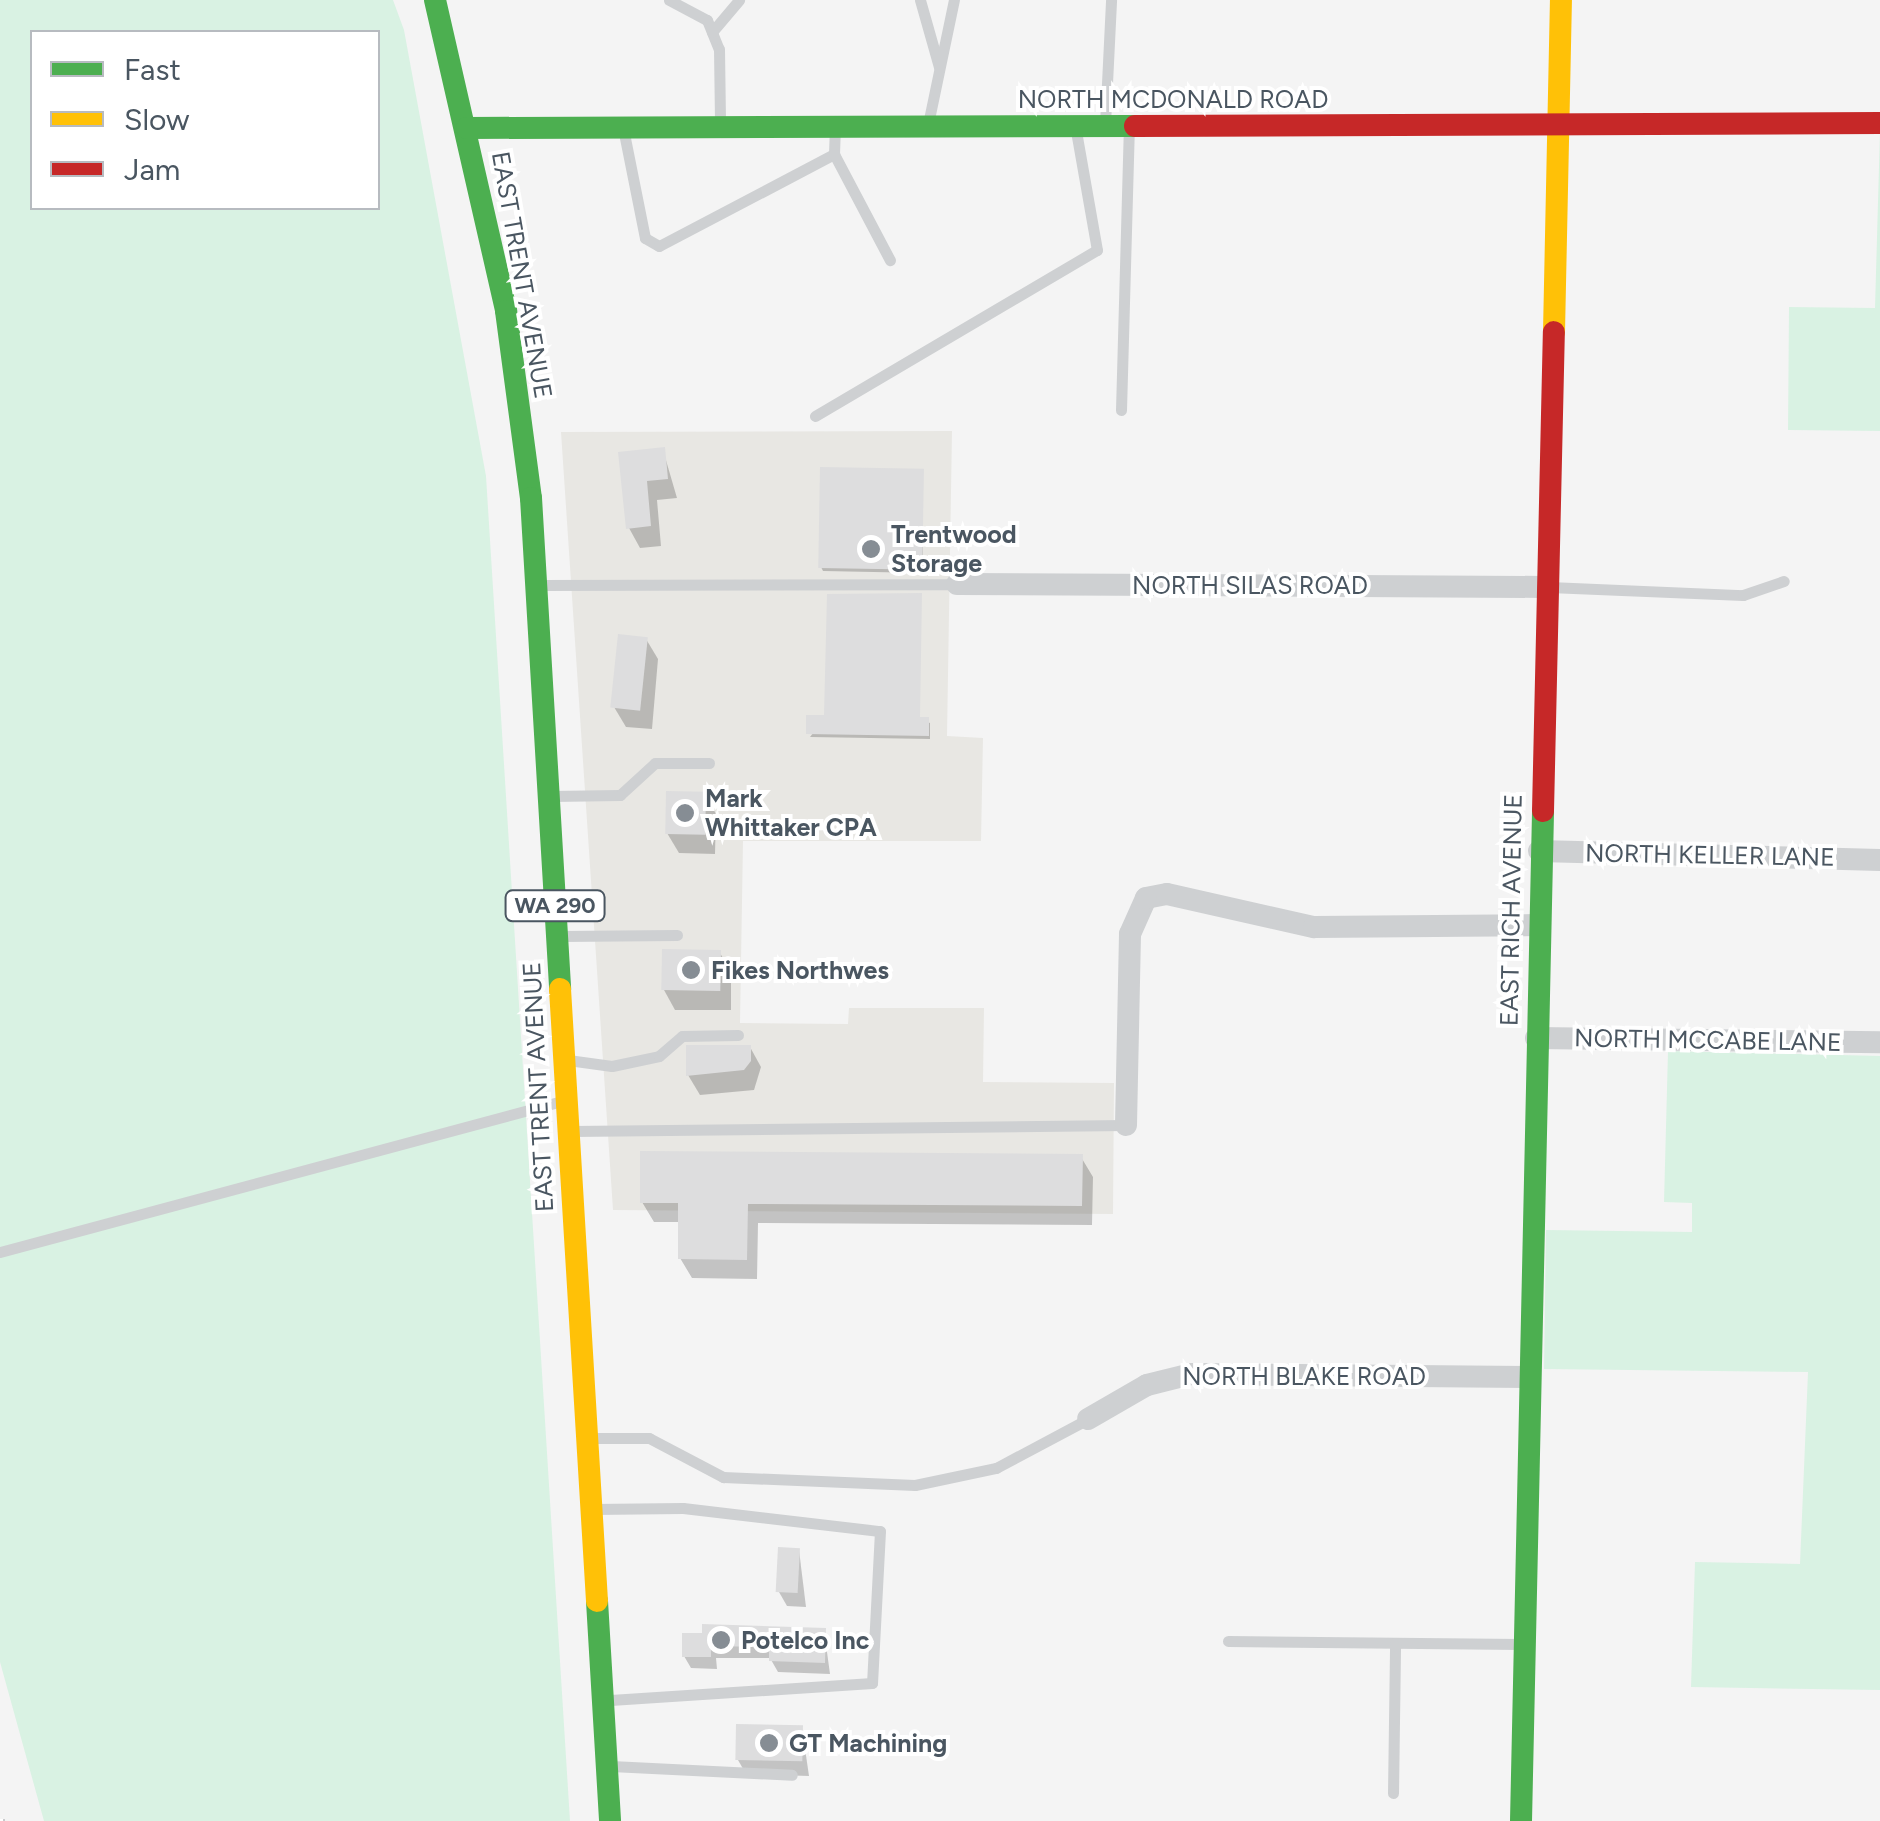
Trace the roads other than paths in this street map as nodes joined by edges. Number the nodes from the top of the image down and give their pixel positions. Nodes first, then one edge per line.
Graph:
1 (435, 0) edge
2 (669, 0) edge
3 (739, 0) edge
4 (920, 0) edge
5 (954, 0) edge
6 (1111, 0) edge
7 (1561, 0) edge
8 (694, 6) edge
9 (712, 32) junction
10 (940, 71) junction
11 (1554, 122) junction
12 (1880, 124) edge
13 (1076, 127) junction
14 (467, 128) junction
15 (624, 128) junction
16 (835, 128) junction
17 (927, 128) junction
18 (1104, 128) junction
19 (1128, 128) junction
20 (720, 129) junction
21 (834, 154) junction
22 (890, 260) dead end
23 (1121, 410) dead end
24 (816, 416) dead end
25 (1784, 581) dead end
26 (956, 584) joint
27 (536, 585) junction
28 (1544, 587) junction
29 (710, 763) dead end
30 (548, 796) junction
31 (1539, 851) junction
32 (1880, 860) edge
33 (1538, 925) junction
34 (677, 934) dead end
35 (556, 936) junction
36 (738, 1035) dead end
37 (1536, 1038) junction
38 (1880, 1042) edge
39 (564, 1060) junction
40 (566, 1100) junction
41 (1126, 1125) joint
42 (568, 1131) junction
43 (0, 1252) edge
44 (1530, 1376) junction
45 (1088, 1419) joint
46 (586, 1438) junction
47 (590, 1509) junction
48 (1228, 1641) dead end
49 (1394, 1643) junction
50 (1524, 1644) junction
51 (602, 1700) junction
52 (607, 1766) junction
53 (792, 1775) dead end
54 (1393, 1794) dead end
55 (610, 1821) edge
56 (1521, 1821) edge

1 - 14 street, EAST TRENT AVENUE / WA 290
2 - 8 lane
3 - 9 lane
4 - 10 lane
5 - 10 lane
6 - 18 lane
7 - 11 street, EAST RICH AVENUE
8 - 9 lane
9 - 20 lane
10 - 17 lane
11 - 12 street, NORTH MCDONALD ROAD
11 - 19 street, NORTH MCDONALD ROAD
11 - 28 street, EAST RICH AVENUE
13 - 17 street, NORTH MCDONALD ROAD
13 - 18 street, NORTH MCDONALD ROAD
13 - 24 lane
14 - 15 street, NORTH MCDONALD ROAD
14 - 27 street, EAST TRENT AVENUE / WA 290
15 - 20 street, NORTH MCDONALD ROAD
15 - 21 lane
16 - 17 street, NORTH MCDONALD ROAD
16 - 20 street, NORTH MCDONALD ROAD
16 - 21 lane
18 - 19 street, NORTH MCDONALD ROAD
19 - 23 lane
21 - 22 lane
25 - 28 lane
26 - 27 lane
26 - 28 street, NORTH SILAS ROAD
27 - 30 street, EAST TRENT AVENUE / WA 290
28 - 31 street, EAST RICH AVENUE
29 - 30 lane
30 - 35 street, EAST TRENT AVENUE / WA 290
31 - 32 street, NORTH KELLER LANE
31 - 33 street, EAST RICH AVENUE
33 - 37 street, EAST RICH AVENUE
33 - 41 street
34 - 35 lane
35 - 39 street, EAST TRENT AVENUE / WA 290
36 - 39 lane
37 - 38 street, NORTH MCCABE LANE
37 - 44 street, EAST RICH AVENUE
39 - 40 street, EAST TRENT AVENUE / WA 290
40 - 42 street, EAST TRENT AVENUE / WA 290
40 - 43 lane
41 - 42 lane
42 - 46 street, EAST TRENT AVENUE / WA 290
44 - 45 street, NORTH BLAKE ROAD
44 - 50 street, EAST RICH AVENUE
45 - 46 lane
46 - 47 street, EAST TRENT AVENUE / WA 290
47 - 51 street, EAST TRENT AVENUE / WA 290
47 - 51 lane
48 - 49 lane
49 - 50 lane
49 - 54 lane
50 - 56 street, EAST RICH AVENUE
51 - 52 street, EAST TRENT AVENUE / WA 290
52 - 53 lane
52 - 55 street, EAST TRENT AVENUE / WA 290

